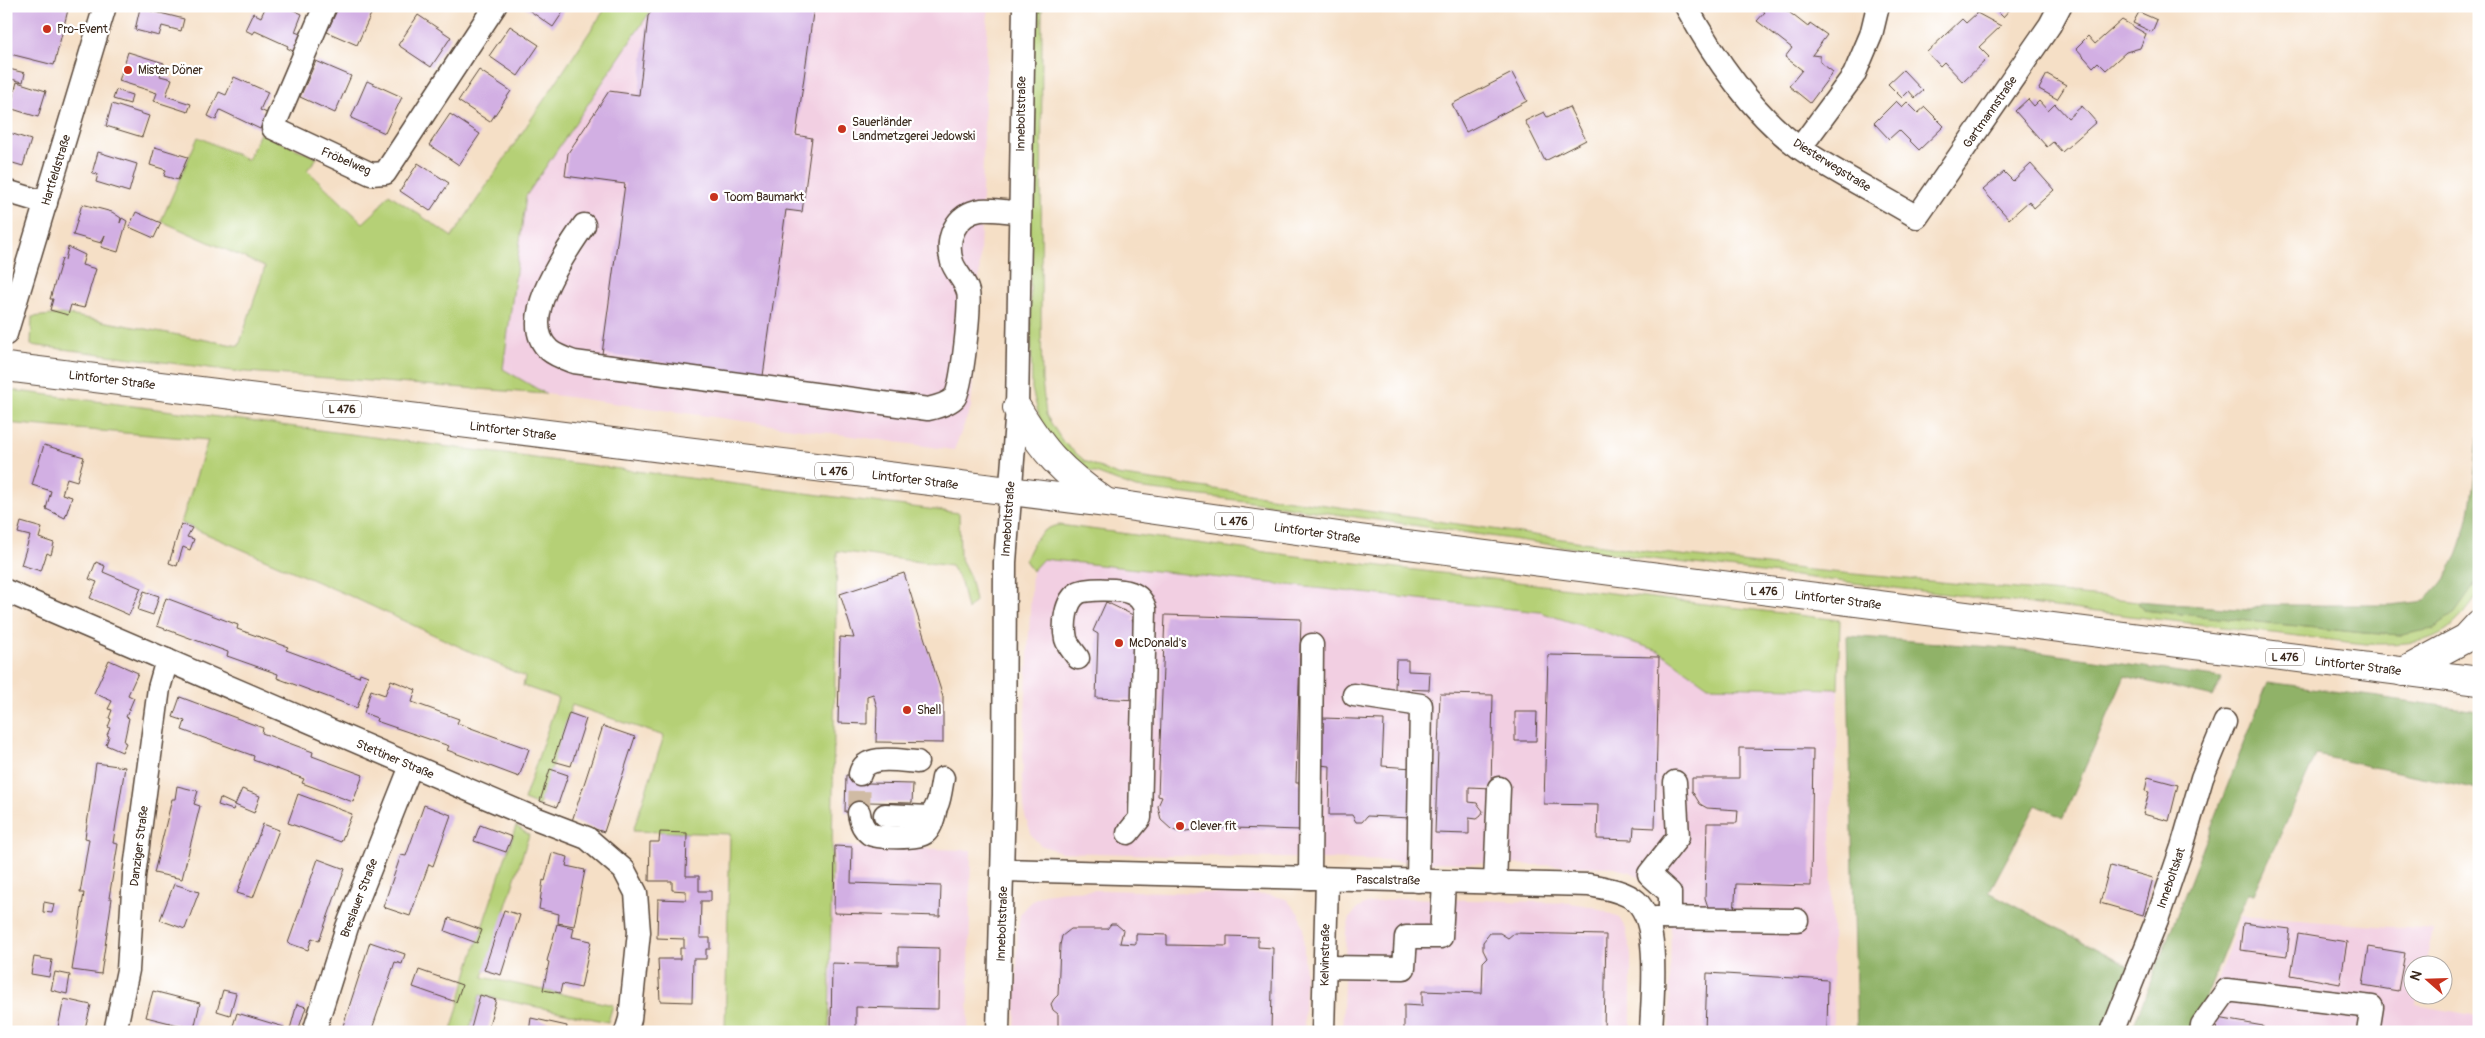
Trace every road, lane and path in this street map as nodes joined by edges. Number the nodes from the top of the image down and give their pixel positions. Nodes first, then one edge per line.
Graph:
1 (105, 6) edge
2 (325, 6) edge
3 (495, 6) edge
4 (1024, 6) edge
5 (1686, 6) edge
6 (1878, 6) edge
7 (2060, 6) edge
8 (1800, 148) junction
9 (6, 191) edge
10 (46, 203) junction
11 (1019, 212) junction
12 (1917, 217) joint
13 (584, 225) dead end
14 (6, 334) edge
15 (16, 368) edge
16 (1016, 408) junction
17 (1010, 492) junction
18 (1107, 503) junction
19 (6, 592) edge
20 (2479, 624) edge
21 (1312, 644) dead end
22 (1078, 658) dead end
23 (167, 660) junction
24 (2403, 672) junction
25 (2479, 681) edge
26 (1354, 696) dead end
27 (2225, 722) dead end
28 (917, 762) dead end
29 (412, 766) junction
30 (860, 774) dead end
31 (943, 778) dead end
32 (1675, 782) dead end
33 (1499, 788) dead end
34 (935, 812) junction
35 (859, 813) tunnel mouth
36 (885, 815) dead end
37 (1128, 833) dead end
38 (1003, 870) junction
39 (1318, 878) junction
40 (1418, 881) junction
41 (1444, 882) junction
42 (1495, 883) junction
43 (1648, 918) junction
44 (1670, 918) junction
45 (1797, 920) dead end
46 (1325, 967) junction
47 (115, 1032) edge
48 (314, 1032) edge
49 (626, 1032) edge
50 (998, 1032) edge
51 (1323, 1032) edge
52 (1651, 1032) edge
53 (2112, 1032) edge
54 (2201, 1032) edge
55 (2368, 1032) edge

1 - 10 street, Hartfeldstraße
2 - 3 street, Fröbelweg
4 - 11 street, Inneboltstraße
5 - 8 street, Diesterwegstraße
6 - 8 street
7 - 12 street, Gartmannstraße
8 - 12 street, Diesterwegstraße
9 - 10 street
10 - 14 street, Hartfeldstraße
11 - 13 street
11 - 16 street, Inneboltstraße
15 - 17 main road, Lintforter Straße / L 476
16 - 17 street, Inneboltstraße
16 - 18 main road
17 - 18 main road, Lintforter Straße / L 476
17 - 38 street, Inneboltstraße
18 - 24 main road, Lintforter Straße / L 476
19 - 23 street, Stettiner Straße
20 - 24 main road
21 - 39 street, Kelvinstraße
22 - 37 street
23 - 29 street, Stettiner Straße
23 - 47 street, Danziger Straße
24 - 25 main road, Lintforter Straße / L 476
26 - 40 street
27 - 53 street, Inneboltskat
28 - 30 street
29 - 48 street, Breslauer Straße
29 - 49 street, Stettiner Straße
31 - 34 street
32 - 44 street
33 - 42 street
34 - 35 street
34 - 36 street
38 - 39 street, Pascalstraße
38 - 50 street, Inneboltstraße
39 - 40 street, Pascalstraße
39 - 46 street, Kelvinstraße
40 - 41 street, Pascalstraße
41 - 42 street, Pascalstraße
41 - 46 street
42 - 43 street, Pascalstraße
43 - 44 street
43 - 52 street
44 - 45 street
46 - 51 street, Kelvinstraße
54 - 55 street

